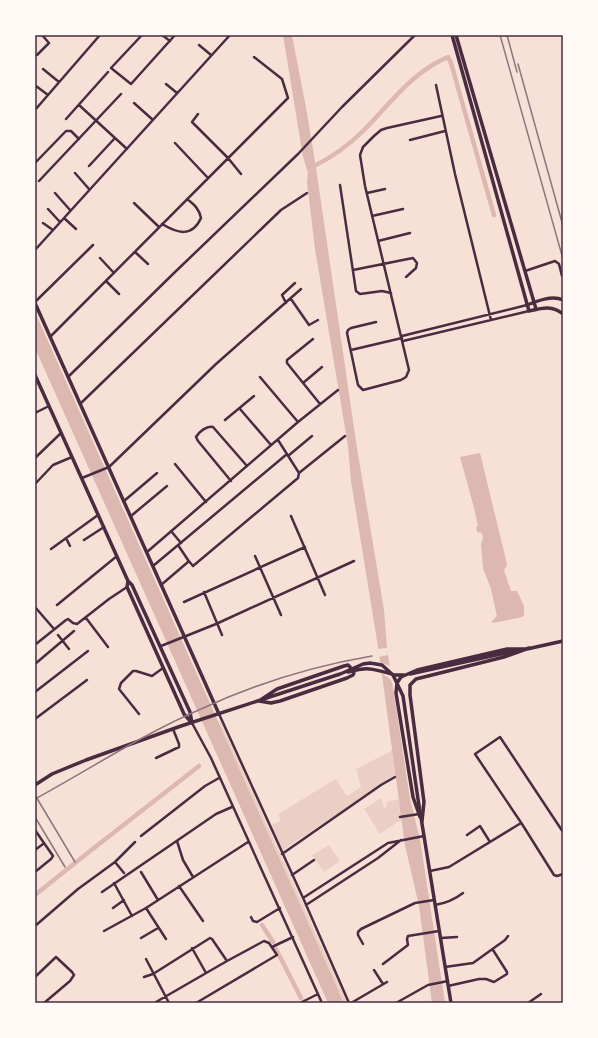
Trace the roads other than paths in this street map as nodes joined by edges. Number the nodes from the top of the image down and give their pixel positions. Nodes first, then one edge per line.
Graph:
1 (42, 35) edge
2 (100, 35) edge
3 (142, 35) edge
4 (162, 35) edge
5 (176, 35) edge
6 (230, 35) edge
7 (415, 35) edge
8 (452, 35) edge
9 (456, 35) edge
10 (170, 41) junction
11 (199, 45) dead end
12 (37, 55) dead end
13 (211, 55) junction
14 (254, 57) dead end
15 (43, 69) dead end
16 (108, 72) dead end
17 (59, 82) junction
18 (166, 84) dead end
19 (436, 85) dead end
20 (36, 86) dead end
21 (177, 93) junction
22 (121, 94) dead end
23 (48, 95) junction
24 (134, 103) dead end
25 (79, 105) junction
26 (35, 110) edge
27 (198, 114) dead end
28 (441, 116) junction
29 (66, 119) dead end
30 (153, 120) junction
31 (96, 121) junction
32 (445, 131) junction
33 (115, 138) junction
34 (79, 139) junction
35 (410, 140) dead end
36 (175, 143) dead end
37 (127, 149) junction
38 (228, 158) junction
39 (35, 163) edge
40 (89, 166) dead end
41 (75, 173) dead end
42 (241, 174) dead end
43 (208, 178) junction
44 (39, 181) dead end
45 (340, 185) dead end
46 (90, 189) junction
47 (385, 189) dead end
48 (55, 193) dead end
49 (307, 193) dead end
50 (367, 193) junction
51 (187, 199) junction
52 (134, 203) dead end
53 (48, 209) dead end
54 (403, 209) dead end
55 (70, 210) junction
56 (372, 216) junction
57 (64, 218) junction
58 (60, 222) junction
59 (43, 223) dead end
60 (162, 224) junction
61 (159, 227) junction
62 (76, 229) dead end
63 (52, 230) junction
64 (410, 233) dead end
65 (378, 241) junction
66 (93, 245) dead end
67 (35, 250) edge
68 (135, 252) junction
69 (100, 258) dead end
70 (148, 264) dead end
71 (384, 264) junction
72 (353, 270) junction
73 (525, 271) junction
74 (114, 273) junction
75 (562, 276) dead end
76 (406, 277) dead end
77 (106, 281) junction
78 (295, 283) dead end
79 (301, 289) dead end
80 (391, 293) junction
81 (119, 294) dead end
82 (291, 299) junction
83 (563, 300) edge
84 (35, 302) edge
85 (534, 302) junction
86 (286, 303) junction
87 (527, 305) junction
88 (536, 309) junction
89 (529, 311) junction
90 (563, 314) edge
91 (490, 315) junction
92 (318, 320) dead end
93 (491, 320) junction
94 (376, 322) dead end
95 (50, 337) junction
96 (402, 338) junction
97 (313, 339) dead end
98 (351, 350) junction
99 (322, 367) dead end
100 (35, 375) edge
101 (260, 377) dead end
102 (68, 378) junction
103 (303, 383) junction
104 (338, 390) dead end
105 (254, 396) dead end
106 (80, 404) junction
107 (320, 404) junction
108 (49, 406) junction
109 (240, 409) junction
110 (35, 413) edge
111 (225, 420) dead end
112 (298, 422) junction
113 (61, 433) junction
114 (312, 436) dead end
115 (345, 436) dead end
116 (278, 440) junction
117 (271, 445) junction
118 (288, 455) junction
119 (72, 457) junction
120 (35, 458) edge
121 (176, 464) dead end
122 (248, 466) junction
123 (107, 468) junction
124 (157, 473) dead end
125 (299, 473) junction
126 (82, 478) junction
127 (231, 481) junction
128 (35, 484) edge
129 (167, 486) dead end
130 (124, 501) junction
131 (206, 502) junction
132 (98, 514) junction
133 (291, 516) dead end
134 (130, 517) junction
135 (104, 527) junction
136 (171, 531) junction
137 (66, 538) junction
138 (84, 540) dead end
139 (179, 544) junction
140 (70, 546) dead end
141 (305, 547) junction
142 (51, 549) dead end
143 (147, 552) junction
144 (117, 556) junction
145 (255, 556) dead end
146 (188, 560) junction
147 (354, 561) dead end
148 (153, 566) junction
149 (260, 567) junction
150 (318, 577) junction
151 (128, 581) junction
152 (161, 585) junction
153 (127, 587) junction
154 (204, 592) junction
155 (325, 595) dead end
156 (274, 598) junction
157 (184, 602) dead end
158 (58, 605) dead end
159 (35, 607) edge
160 (281, 615) dead end
161 (86, 618) junction
162 (216, 624) junction
163 (54, 630) junction
164 (74, 631) dead end
165 (58, 635) dead end
166 (222, 635) dead end
167 (184, 637) junction
168 (62, 641) junction
169 (563, 641) edge
170 (36, 644) edge
171 (161, 646) junction
172 (108, 647) dead end
173 (69, 649) dead end
174 (528, 649) junction
175 (88, 650) dead end
176 (35, 664) edge
177 (163, 668) junction
178 (422, 668) junction
179 (417, 670) junction
180 (393, 675) junction
181 (424, 677) junction
182 (419, 678) junction
183 (87, 680) dead end
184 (35, 692) edge
185 (259, 701) junction
186 (139, 714) dead end
187 (218, 714) junction
188 (35, 719) edge
189 (192, 723) junction
190 (172, 730) junction
191 (156, 758) dead end
192 (219, 778) junction
193 (395, 778) dead end
194 (35, 785) edge
195 (232, 807) junction
196 (416, 814) junction
197 (400, 817) dead end
198 (522, 823) junction
199 (422, 825) junction
200 (35, 830) edge
201 (563, 832) edge
202 (466, 835) dead end
203 (141, 836) dead end
204 (422, 836) junction
205 (402, 839) junction
206 (176, 841) junction
207 (135, 842) dead end
208 (248, 842) junction
209 (490, 842) junction
210 (43, 844) junction
211 (35, 850) edge
212 (282, 854) junction
213 (314, 860) dead end
214 (115, 862) junction
215 (430, 871) junction
216 (35, 872) edge
217 (141, 872) dead end
218 (124, 874) dead end
219 (563, 874) edge
220 (292, 875) junction
221 (193, 877) junction
222 (114, 883) junction
223 (179, 886) junction
224 (102, 892) dead end
225 (463, 893) dead end
226 (303, 898) junction
227 (124, 900) junction
228 (158, 900) junction
229 (432, 900) junction
230 (306, 905) junction
231 (435, 905) junction
232 (113, 908) dead end
233 (146, 908) junction
234 (280, 908) junction
235 (132, 916) junction
236 (251, 917) dead end
237 (203, 921) dead end
238 (35, 926) edge
239 (158, 928) junction
240 (440, 931) junction
241 (104, 932) dead end
242 (508, 936) dead end
243 (293, 937) junction
244 (457, 937) dead end
245 (141, 938) dead end
246 (441, 938) junction
247 (166, 939) dead end
248 (363, 944) dead end
249 (272, 947) junction
250 (192, 948) junction
251 (493, 950) junction
252 (146, 959) dead end
253 (227, 961) junction
254 (383, 964) dead end
255 (445, 967) junction
256 (374, 970) dead end
257 (206, 973) junction
258 (153, 974) junction
259 (144, 977) dead end
260 (35, 978) edge
261 (448, 981) junction
262 (387, 982) dead end
263 (383, 984) junction
264 (448, 986) junction
265 (318, 994) junction
266 (541, 994) dead end
267 (166, 997) junction
268 (156, 1002) edge
269 (44, 1003) edge
270 (169, 1003) edge
271 (196, 1003) edge
272 (300, 1003) edge
273 (322, 1003) edge
274 (350, 1003) edge
275 (396, 1003) edge
276 (451, 1003) edge
277 (528, 1003) edge

1 - 12 street
2 - 17 street
3 - 10 street
4 - 10 street
5 - 10 street
6 - 13 street
7 - 102 street
8 - 87 street
9 - 73 street
11 - 13 street
13 - 21 street
14 - 38 street
15 - 17 street
16 - 25 street
17 - 23 street
18 - 21 street
19 - 28 street
20 - 23 street
21 - 30 street
22 - 31 street
23 - 26 street
24 - 30 street
25 - 29 street
25 - 31 street
27 - 38 street
28 - 32 street
28 - 50 street
30 - 37 street
31 - 33 street
31 - 34 street
32 - 35 street
32 - 91 street
33 - 37 street
33 - 40 street
34 - 39 street
34 - 44 street
36 - 43 street
37 - 46 street
38 - 42 street
38 - 43 street
41 - 46 street
43 - 51 street
45 - 72 street
46 - 55 street
47 - 50 street
48 - 55 street
49 - 106 street
50 - 56 street
51 - 60 street
51 - 60 street
52 - 61 street
53 - 58 street
54 - 56 street
55 - 57 street
56 - 65 street
57 - 58 street
57 - 62 street
58 - 63 street
59 - 63 street
60 - 61 street
61 - 68 street
63 - 67 street
64 - 65 street
65 - 71 street
66 - 84 street
68 - 70 street
68 - 74 street
69 - 74 street
71 - 72 street
71 - 76 street
71 - 80 street
72 - 80 street
73 - 75 street
73 - 85 street
74 - 77 street
77 - 81 street
77 - 95 street
78 - 86 street
79 - 82 street
80 - 96 street
82 - 86 street
82 - 92 street
83 - 85 street
84 - 95 street
85 - 87 street
85 - 88 street
86 - 123 street
87 - 89 street
87 - 91 street
88 - 89 street
88 - 90 street
89 - 93 street
91 - 93 street
91 - 96 street
93 - 96 street
94 - 98 street
95 - 102 street
96 - 98 street
96 - 98 street
97 - 103 street
99 - 103 street
100 - 108 street
101 - 112 street
102 - 106 street
103 - 107 street
104 - 107 street
105 - 109 street
106 - 123 street
107 - 112 street
108 - 110 street
108 - 113 street
109 - 111 street
109 - 117 street
112 - 116 street
113 - 119 street
113 - 120 street
114 - 118 street
115 - 125 street
116 - 117 street
116 - 118 street
117 - 122 street
118 - 125 street
118 - 139 street
119 - 126 street
119 - 128 street
121 - 131 street
122 - 127 street
122 - 127 street
123 - 126 street
123 - 130 street
124 - 130 street
125 - 146 street
126 - 132 street
127 - 131 street
129 - 134 street
130 - 134 street
131 - 136 street
132 - 135 street
132 - 137 street
133 - 141 street
134 - 143 street
135 - 138 street
135 - 144 street
136 - 139 street
136 - 143 street
137 - 140 street
137 - 142 street
139 - 146 street
139 - 148 street
141 - 149 street
141 - 150 street
143 - 148 street
144 - 151 street
144 - 158 street
145 - 149 street
146 - 152 street
147 - 150 street
148 - 152 street
149 - 154 street
149 - 156 street
150 - 155 street
150 - 156 street
151 - 153 street
151 - 171 street
152 - 167 street
153 - 161 street
153 - 177 street
154 - 157 street
154 - 162 street
156 - 160 street
156 - 162 street
159 - 163 street
161 - 163 street
161 - 172 street
162 - 166 street
162 - 167 street
163 - 170 street
164 - 168 street
165 - 168 street
167 - 171 street
167 - 187 street
168 - 173 street
168 - 176 street
169 - 174 street
171 - 189 street
174 - 178 street
174 - 180 street
174 - 181 street
175 - 184 street
177 - 186 street
177 - 189 street
178 - 179 street
178 - 181 street
179 - 182 street
179 - 196 street
180 - 185 street
180 - 199 street
181 - 182 street
182 - 199 street
183 - 188 street
185 - 185 street
185 - 187 street
187 - 189 street
187 - 212 street
189 - 190 street
189 - 192 street
190 - 191 street
190 - 194 street
192 - 195 street
192 - 203 street
193 - 212 street
195 - 206 street
195 - 208 street
196 - 197 street
196 - 199 street
198 - 201 street
198 - 209 street
198 - 219 street
199 - 204 street
200 - 210 street
202 - 209 street
204 - 205 street
204 - 215 street
205 - 226 street
205 - 230 street
206 - 221 street
206 - 222 street
207 - 214 street
208 - 221 street
208 - 234 street
209 - 215 street
210 - 211 street
210 - 216 street
212 - 220 street
213 - 220 street
214 - 218 street
214 - 238 street
215 - 229 street
217 - 228 street
220 - 226 street
221 - 223 street
222 - 224 street
222 - 227 street
223 - 228 street
223 - 237 street
225 - 231 street
226 - 230 street
227 - 232 street
227 - 235 street
228 - 233 street
229 - 231 street
229 - 248 street
230 - 274 street
231 - 240 street
233 - 235 street
233 - 239 street
234 - 236 street
234 - 243 street
235 - 241 street
239 - 245 street
239 - 247 street
240 - 246 street
240 - 254 street
242 - 251 street
243 - 249 street
243 - 265 street
244 - 246 street
246 - 255 street
249 - 253 street
249 - 271 street
250 - 253 street
250 - 257 street
250 - 258 street
251 - 255 street
251 - 264 street
252 - 258 street
253 - 257 street
255 - 261 street
256 - 263 street
257 - 267 street
258 - 259 street
258 - 267 street
260 - 269 street
261 - 264 street
261 - 275 street
262 - 263 street
263 - 274 street
264 - 276 street
265 - 272 street
265 - 273 street
266 - 277 street
267 - 268 street
267 - 270 street

